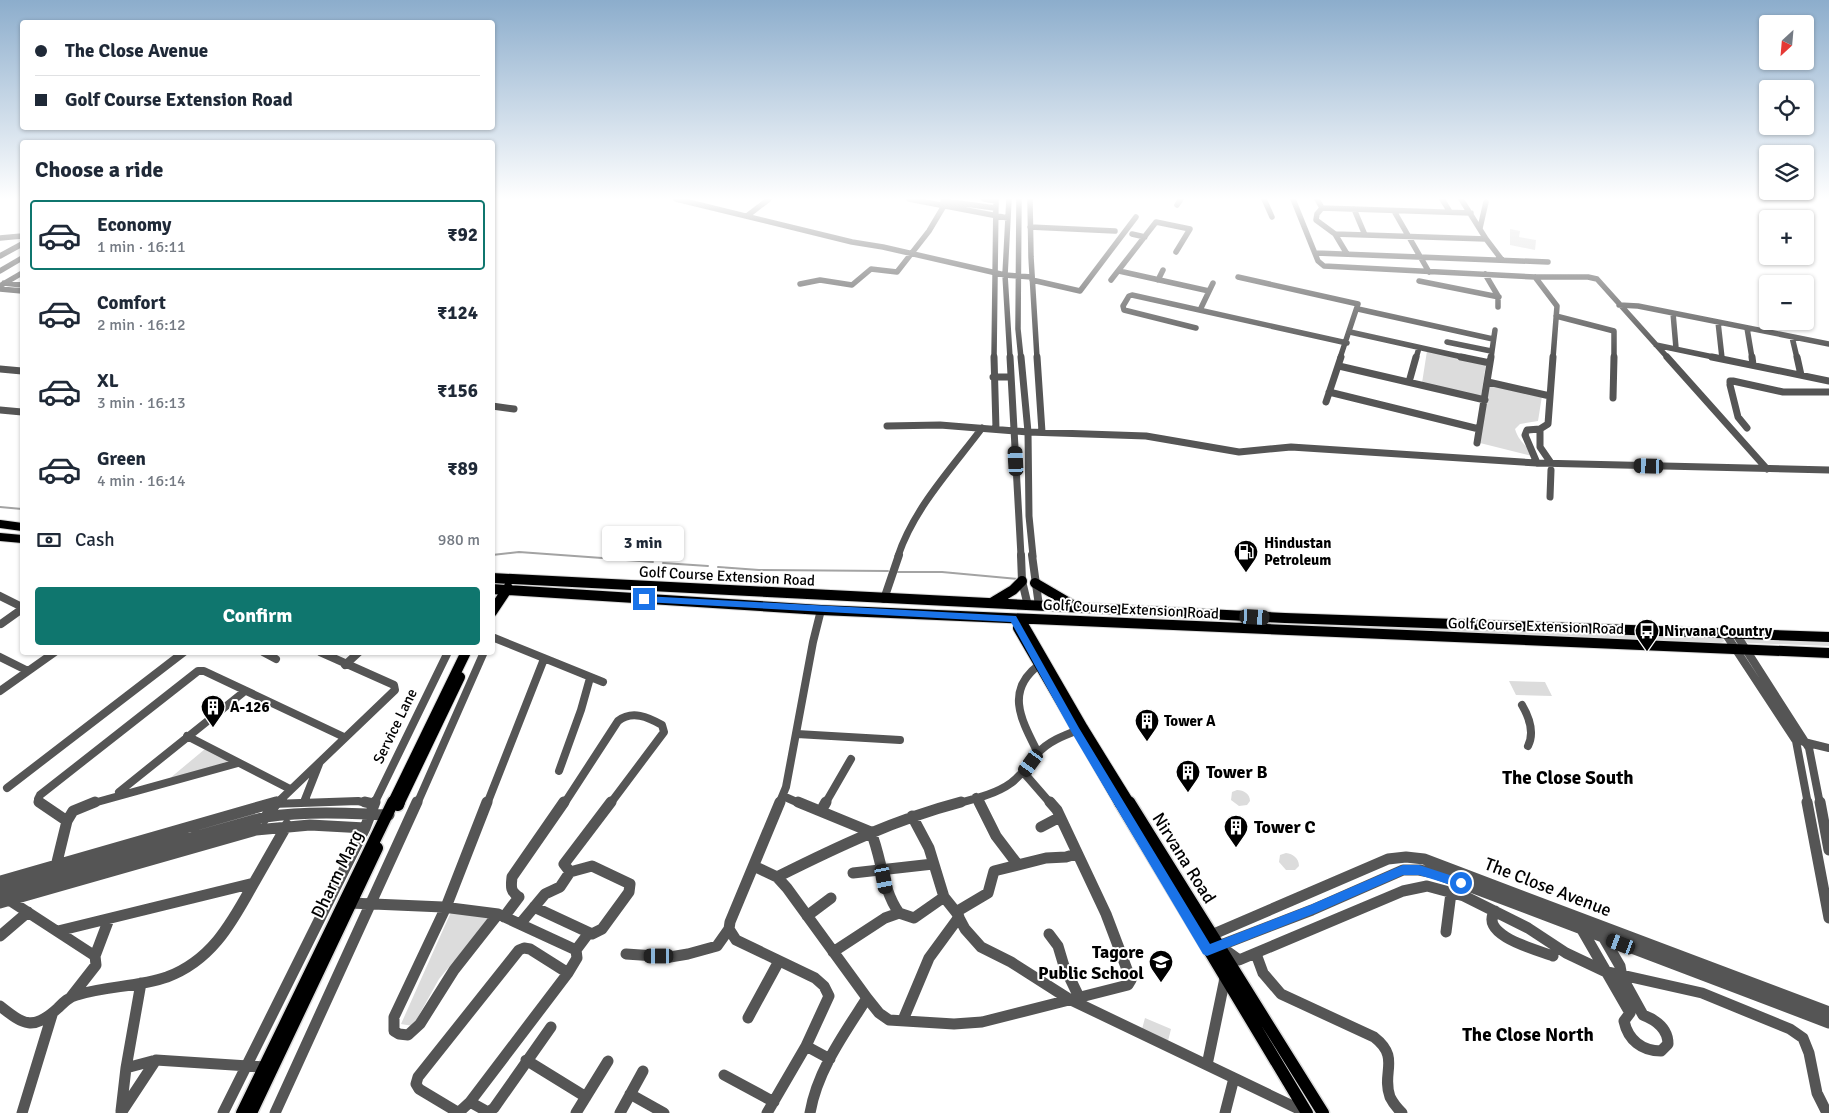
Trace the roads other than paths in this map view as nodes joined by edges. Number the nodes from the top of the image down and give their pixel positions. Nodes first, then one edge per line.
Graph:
1 (900, 251) edge
2 (993, 251) edge
3 (1007, 251) edge
4 (1018, 251) edge
5 (1031, 251) edge
6 (1110, 251) edge
7 (1134, 251) edge
8 (1344, 251) edge
9 (1417, 251) edge
10 (1495, 251) edge
11 (911, 253) junction
12 (1316, 253) joint
13 (1346, 254) junction
14 (1420, 257) junction
15 (20, 259) edge
16 (1502, 260) junction
17 (1548, 262) dead end
18 (20, 265) edge
19 (1163, 270) dead end
20 (0, 271) edge
21 (1119, 271) junction
22 (992, 272) junction
23 (1429, 272) junction
24 (20, 274) edge
25 (1485, 274) junction
26 (1005, 275) junction
27 (1017, 276) junction
28 (1535, 276) junction
29 (0, 277) edge
30 (1238, 278) dead end
31 (1032, 279) junction
32 (1111, 280) dead end
33 (1158, 280) junction
34 (1419, 280) dead end
35 (1213, 283) dead end
36 (800, 284) dead end
37 (1, 285) edge
38 (20, 285) edge
39 (20, 290) edge
40 (1209, 292) junction
41 (1499, 297) junction
42 (1619, 305) junction
43 (1498, 307) dead end
44 (1358, 309) junction
45 (1200, 310) junction
46 (1673, 313) junction
47 (1556, 316) junction
48 (1718, 322) junction
49 (1196, 328) dead end
50 (1747, 328) junction
51 (1448, 330) junction
52 (1495, 330) dead end
53 (1350, 332) junction
54 (1792, 337) junction
55 (1493, 339) junction
56 (1447, 342) junction
57 (1347, 343) junction
58 (993, 344) junction
59 (1010, 344) junction
60 (1829, 344) edge
61 (1656, 345) junction
62 (1419, 348) junction
63 (1676, 348) junction
64 (1491, 351) junction
65 (1446, 354) junction
66 (1722, 358) junction
67 (1490, 363) junction
68 (1753, 365) junction
69 (1339, 366) junction
70 (3, 369) edge
71 (20, 371) edge
72 (0, 373) edge
73 (1801, 375) junction
74 (993, 377) junction
75 (1011, 377) junction
76 (1829, 381) edge
77 (1408, 382) junction
78 (1488, 382) junction
79 (1737, 390) dead end
80 (1329, 392) junction
81 (1829, 392) edge
82 (1550, 396) junction
83 (1613, 398) dead end
84 (1733, 399) junction
85 (1484, 400) junction
86 (1326, 402) dead end
87 (495, 406) edge
88 (1743, 408) dead end
89 (514, 409) dead end
90 (0, 410) edge
91 (20, 412) edge
92 (1738, 417) junction
93 (887, 426) dead end
94 (1730, 427) junction
95 (982, 428) junction
96 (996, 429) junction
97 (1479, 429) junction
98 (1540, 429) junction
99 (1014, 430) junction
100 (1028, 432) junction
101 (1042, 432) junction
102 (1477, 443) dead end
103 (1538, 463) junction
104 (1551, 466) junction
105 (1767, 469) junction
106 (1829, 470) edge
107 (1550, 497) dead end
108 (0, 524) edge
109 (20, 527) edge
110 (2, 539) edge
111 (20, 540) edge
112 (495, 578) edge
113 (504, 579) junction
114 (514, 580) junction
115 (1022, 581) junction
116 (1036, 583) junction
117 (606, 585) junction
118 (499, 590) edge
119 (0, 596) edge
120 (605, 597) junction
121 (856, 597) junction
122 (884, 598) junction
123 (993, 602) junction
124 (495, 603) edge
125 (1028, 606) junction
126 (1039, 606) junction
127 (20, 607) edge
128 (1079, 608) junction
129 (1107, 609) junction
130 (20, 610) edge
131 (821, 610) junction
132 (854, 611) junction
133 (1240, 616) junction
134 (1017, 619) junction
135 (1107, 622) junction
136 (1, 624) edge
137 (1244, 629) junction
138 (1725, 633) junction
139 (1736, 634) junction
140 (1829, 637) edge
141 (495, 638) edge
142 (1737, 650) junction
143 (1748, 650) junction
144 (1829, 653) edge
145 (52, 655) edge
146 (180, 655) edge
147 (269, 655) edge
148 (326, 655) edge
149 (356, 655) edge
150 (447, 655) edge
151 (465, 655) edge
152 (470, 655) edge
153 (483, 655) edge
154 (0, 657) edge
155 (276, 659) dead end
156 (544, 659) junction
157 (345, 664) junction
158 (1039, 666) junction
159 (28, 671) junction
160 (590, 678) junction
161 (604, 682) dead end
162 (0, 691) edge
163 (245, 691) junction
164 (1522, 705) dead end
165 (1079, 729) junction
166 (797, 734) junction
167 (187, 736) junction
168 (344, 737) junction
169 (1799, 738) junction
170 (900, 740) dead end
171 (1528, 746) dead end
172 (1827, 749) edge
173 (1038, 753) junction
174 (852, 759) dead end
175 (320, 760) junction
176 (238, 763) junction
177 (559, 771) dead end
178 (1024, 773) junction
179 (7, 788) dead end
180 (290, 790) junction
181 (116, 795) junction
182 (784, 796) junction
183 (976, 797) junction
184 (277, 802) junction
185 (304, 802) junction
186 (374, 804) junction
187 (821, 811) junction
188 (371, 814) junction
189 (390, 815) junction
190 (912, 816) junction
191 (265, 817) junction
192 (1060, 817) junction
193 (67, 821) junction
194 (287, 825) junction
195 (1041, 827) dead end
196 (365, 828) junction
197 (256, 830) junction
198 (871, 832) junction
199 (207, 834) junction
200 (204, 845) junction
201 (1829, 850) edge
202 (1076, 854) junction
203 (1414, 858) junction
204 (933, 864) junction
205 (1018, 865) junction
206 (56, 866) junction
207 (754, 866) junction
208 (882, 869) junction
209 (1419, 870) junction
210 (570, 872) junction
211 (853, 873) dead end
212 (777, 877) junction
213 (1461, 878) junction
214 (0, 882) edge
215 (254, 883) junction
216 (0, 893) edge
217 (1451, 893) junction
218 (1505, 895) junction
219 (944, 897) junction
220 (831, 898) dead end
221 (5, 902) edge
222 (350, 903) junction
223 (372, 904) junction
224 (446, 907) junction
225 (534, 907) junction
226 (1496, 911) junction
227 (28, 912) junction
228 (899, 914) junction
229 (501, 915) junction
230 (958, 915) junction
231 (807, 916) junction
232 (1574, 916) junction
233 (1829, 918) edge
234 (109, 919) junction
235 (520, 924) junction
236 (1597, 924) junction
237 (1581, 928) junction
238 (729, 929) junction
239 (58, 931) junction
240 (1446, 932) dead end
241 (588, 934) junction
242 (1049, 934) dead end
243 (0, 936) edge
244 (1206, 937) junction
245 (1603, 937) junction
246 (576, 950) junction
247 (1216, 950) junction
248 (832, 952) junction
249 (626, 954) dead end
250 (1256, 954) junction
251 (96, 956) junction
252 (1553, 956) dead end
253 (780, 961) junction
254 (1604, 971) junction
255 (568, 973) junction
256 (1622, 977) junction
257 (1226, 978) junction
258 (141, 983) junction
259 (71, 997) junction
260 (867, 998) junction
261 (1074, 998) junction
262 (0, 1006) edge
263 (1829, 1012) edge
264 (52, 1015) junction
265 (748, 1018) dead end
266 (903, 1020) junction
267 (1829, 1023) edge
268 (551, 1027) dead end
269 (806, 1046) junction
270 (830, 1059) junction
271 (156, 1060) junction
272 (526, 1060) junction
273 (608, 1061) dead end
274 (1207, 1065) junction
275 (246, 1066) junction
276 (264, 1067) junction
277 (126, 1068) junction
278 (642, 1072) dead end
279 (724, 1075) dead end
280 (1234, 1078) junction
281 (630, 1094) junction
282 (586, 1097) junction
283 (470, 1102) junction
284 (774, 1102) junction
285 (22, 1113) edge
286 (121, 1113) edge
287 (223, 1113) edge
288 (242, 1113) edge
289 (251, 1113) edge
290 (275, 1113) edge
291 (459, 1113) edge
292 (576, 1113) edge
293 (620, 1113) edge
294 (664, 1113) edge
295 (767, 1113) edge
296 (810, 1113) edge
297 (1225, 1113) edge
298 (1306, 1113) edge
299 (1323, 1113) edge
300 (1402, 1113) edge
301 (1828, 1113) edge

1 - 11 street
2 - 22 street
3 - 26 street
4 - 27 street
5 - 31 street
6 - 31 street
7 - 21 street
8 - 13 street
9 - 14 street
10 - 16 street
11 - 22 street
11 - 36 street
12 - 13 street
12 - 23 street
13 - 14 street
14 - 16 street
14 - 23 street
15 - 20 street
16 - 17 street
18 - 29 street
19 - 33 street
21 - 32 street
21 - 33 street
22 - 26 street
22 - 58 street
23 - 25 street
24 - 37 street
25 - 28 street
25 - 41 street
26 - 27 street
26 - 59 street
27 - 31 street
27 - 100 street
28 - 42 street
28 - 47 street
30 - 44 street
31 - 101 street
33 - 40 street
34 - 41 street
35 - 40 street
37 - 38 street
37 - 39 street
40 - 45 street
41 - 43 street
42 - 46 street
42 - 61 street
44 - 51 street
44 - 53 street
45 - 49 street
45 - 57 street
46 - 48 street
46 - 63 street
47 - 82 street
47 - 83 street
48 - 50 street
48 - 66 street
50 - 54 street
50 - 68 street
51 - 55 street
51 - 56 street
52 - 55 street
53 - 57 street
53 - 62 street
54 - 60 street
54 - 73 street
55 - 64 street
56 - 64 street
56 - 65 street
57 - 69 street
58 - 59 street
58 - 74 street
59 - 75 street
61 - 63 street
61 - 94 street
62 - 65 street
62 - 77 street
63 - 66 street
64 - 67 street
65 - 67 street
66 - 68 street
67 - 78 street
68 - 73 street
69 - 77 street
69 - 80 street
70 - 71 street
70 - 72 street
73 - 76 street
74 - 75 street
74 - 96 street
75 - 99 street
77 - 85 street
78 - 82 street
78 - 85 street
79 - 84 street
80 - 86 street
80 - 97 street
81 - 84 street
82 - 98 street
84 - 92 street
85 - 97 street
87 - 89 street
88 - 92 street
90 - 91 street
92 - 94 street
93 - 95 street
94 - 105 street
95 - 96 street
95 - 122 street
96 - 99 street
97 - 102 street
98 - 103 street
98 - 104 street
99 - 100 street
99 - 115 street
100 - 101 street
100 - 116 street
101 - 103 street
103 - 104 street
104 - 105 street
104 - 107 street
105 - 106 street
108 - 109 main road
110 - 111 main road
112 - 113 main road, Golf Course Extension Road
113 - 114 main road, Golf Course Extension Road
113 - 118 main road
114 - 117 main road, Golf Course Extension Road
114 - 118 main road
115 - 123 main road
115 - 125 street
116 - 126 street
116 - 128 main road
117 - 120 main road
117 - 121 main road, Golf Course Extension Road
118 - 120 main road, Golf Course Extension Road
118 - 124 main road
119 - 127 street
120 - 131 main road, Golf Course Extension Road
121 - 122 main road, Golf Course Extension Road
121 - 132 main road
122 - 123 main road, Golf Course Extension Road
123 - 125 main road, Golf Course Extension Road
125 - 126 main road, Golf Course Extension Road
126 - 128 main road, Golf Course Extension Road
128 - 129 main road, Golf Course Extension Road
129 - 133 main road, Golf Course Extension Road
129 - 135 main road
130 - 136 street
131 - 132 main road, Golf Course Extension Road
131 - 166 street
132 - 134 main road, Golf Course Extension Road
133 - 137 main road
133 - 138 main road, Golf Course Extension Road
134 - 135 main road, Golf Course Extension Road
134 - 158 main road, Nirvana Road
134 - 165 main road, Nirvana Road
135 - 137 main road, Golf Course Extension Road
137 - 142 main road, Golf Course Extension Road
138 - 139 main road, Golf Course Extension Road
138 - 142 street
139 - 140 main road, Golf Course Extension Road
139 - 143 street
141 - 156 street
142 - 143 main road, Golf Course Extension Road
142 - 169 street
143 - 144 main road, Golf Course Extension Road
143 - 169 street
145 - 159 street
146 - 179 street
147 - 155 street
148 - 157 street
149 - 157 street
150 - 186 street, Service Lane
151 - 189 main road, Dharm Marg
152 - 189 main road, Dharm Marg
153 - 223 street
154 - 159 street
156 - 160 street
156 - 224 street
157 - 168 street
158 - 165 main road, Nirvana Road
158 - 173 street
159 - 162 street
160 - 161 street
160 - 177 street
163 - 167 street
163 - 168 street
163 - 193 street
164 - 171 street
165 - 173 street
165 - 244 main road, Nirvana Road
166 - 170 street
166 - 182 street
167 - 176 street
167 - 181 street
168 - 175 street
169 - 172 street
169 - 201 street
169 - 233 street
173 - 178 street
174 - 187 street
175 - 180 street
175 - 185 street
176 - 180 street
176 - 181 street
178 - 183 street
178 - 192 street
180 - 184 street
181 - 193 street
182 - 187 street
182 - 207 street
183 - 190 street
183 - 205 street
184 - 185 street
184 - 191 street
184 - 206 street
185 - 186 street
186 - 188 street, Service Lane
187 - 198 street
188 - 189 street
188 - 191 street
188 - 196 street, Service Lane
189 - 222 main road, Dharm Marg
189 - 276 main road, Dharm Marg
190 - 198 street
190 - 204 street
191 - 197 street
191 - 199 street
192 - 195 street
192 - 202 street
193 - 206 street
194 - 196 street
194 - 197 street
194 - 215 street
196 - 275 street, Service Lane
197 - 200 street
198 - 208 street
198 - 212 street
199 - 200 street
199 - 216 street
200 - 221 street
202 - 205 street
202 - 261 street
203 - 209 street
203 - 213 street, The Close Avenue
203 - 244 street, The Close Avenue
204 - 208 street
204 - 219 street
205 - 230 street
206 - 214 street
207 - 212 street
207 - 238 street
208 - 211 street
208 - 228 street
209 - 213 street, The Close Avenue
209 - 247 street, The Close Avenue
210 - 225 street
210 - 229 street
210 - 241 street
212 - 231 street
213 - 218 street, The Close Avenue
215 - 234 street
215 - 258 street
216 - 221 street
217 - 226 street
217 - 240 street
217 - 250 street
218 - 232 street, The Close Avenue
218 - 237 street, The Close Avenue
219 - 228 street
219 - 230 street
220 - 231 street
221 - 227 street
222 - 223 street
222 - 289 main road, Dharm Marg
223 - 224 street
223 - 290 street
224 - 229 street
224 - 229 street
225 - 235 street
225 - 241 street
226 - 252 street
226 - 254 street
227 - 239 street
227 - 243 street
228 - 248 street
229 - 235 street
230 - 261 street
230 - 266 street
231 - 248 street
232 - 236 street, The Close Avenue
232 - 237 street
234 - 239 street
234 - 251 street
235 - 246 street
236 - 245 street
236 - 263 street, The Close Avenue
237 - 245 street, The Close Avenue
237 - 254 street
238 - 249 street
238 - 253 street
239 - 251 street
241 - 246 street
242 - 261 street
244 - 247 main road, Nirvana Road
245 - 256 street
245 - 267 street, The Close Avenue
246 - 255 street
247 - 250 street
247 - 257 main road, Nirvana Road
247 - 299 main road, Nirvana Road
248 - 260 street
250 - 300 street
251 - 259 street
253 - 265 street
253 - 269 street
254 - 256 street
254 - 256 street
255 - 283 street
255 - 291 street
256 - 301 street
257 - 274 street
257 - 298 main road, Nirvana Road
258 - 259 street
258 - 277 street
259 - 264 street
260 - 266 street
260 - 270 street
261 - 266 street
261 - 274 street
262 - 264 street
264 - 285 street
268 - 272 street
269 - 270 street
269 - 284 street
270 - 296 street
271 - 275 street
271 - 277 street
271 - 286 street
272 - 282 street
272 - 283 street
273 - 282 street
274 - 280 street
275 - 276 street
275 - 287 street, Service Lane
276 - 288 main road, Dharm Marg
277 - 286 street
278 - 281 street
279 - 284 street
280 - 297 street
280 - 298 street
281 - 293 street
281 - 294 street
282 - 292 street
283 - 291 street
284 - 295 street

